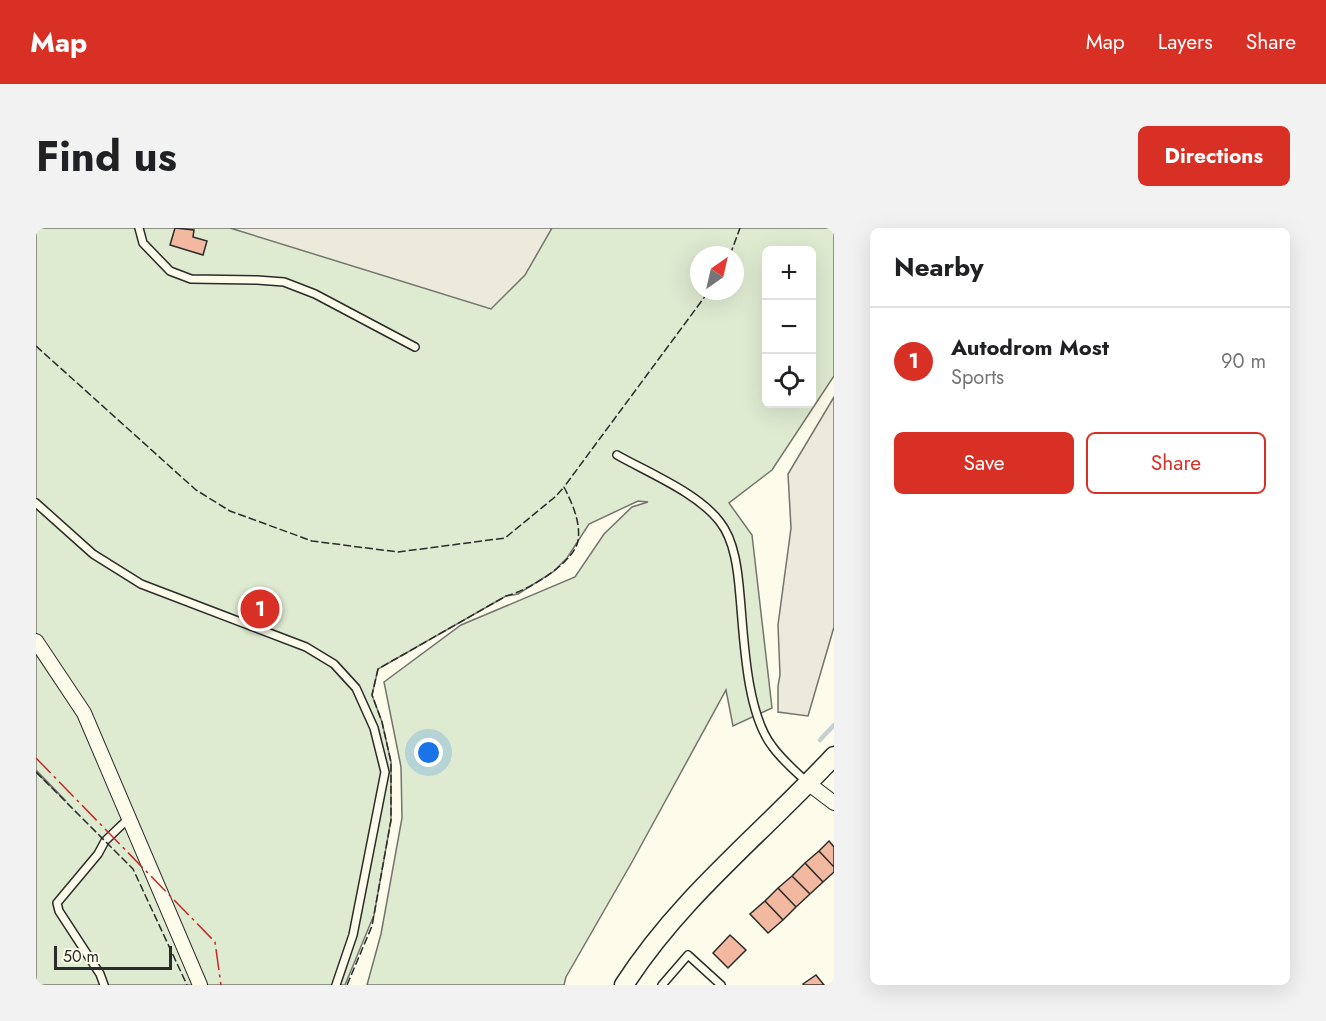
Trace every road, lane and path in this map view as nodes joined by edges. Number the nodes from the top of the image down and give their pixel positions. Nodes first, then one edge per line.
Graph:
1 (139, 228) edge
2 (415, 346) dead end
3 (617, 455) dead end
4 (36, 503) edge
5 (36, 641) edge
6 (834, 756) edge
7 (809, 784) junction
8 (834, 803) edge
9 (129, 818) junction
10 (104, 985) edge
11 (200, 985) edge
12 (336, 985) edge
13 (624, 985) edge
14 (662, 985) edge
15 (721, 985) edge

1 - 2 lane
3 - 7 lane
4 - 12 lane
5 - 9 street
6 - 7 street
7 - 8 street
7 - 13 street
9 - 10 lane
9 - 11 street
14 - 15 lane

